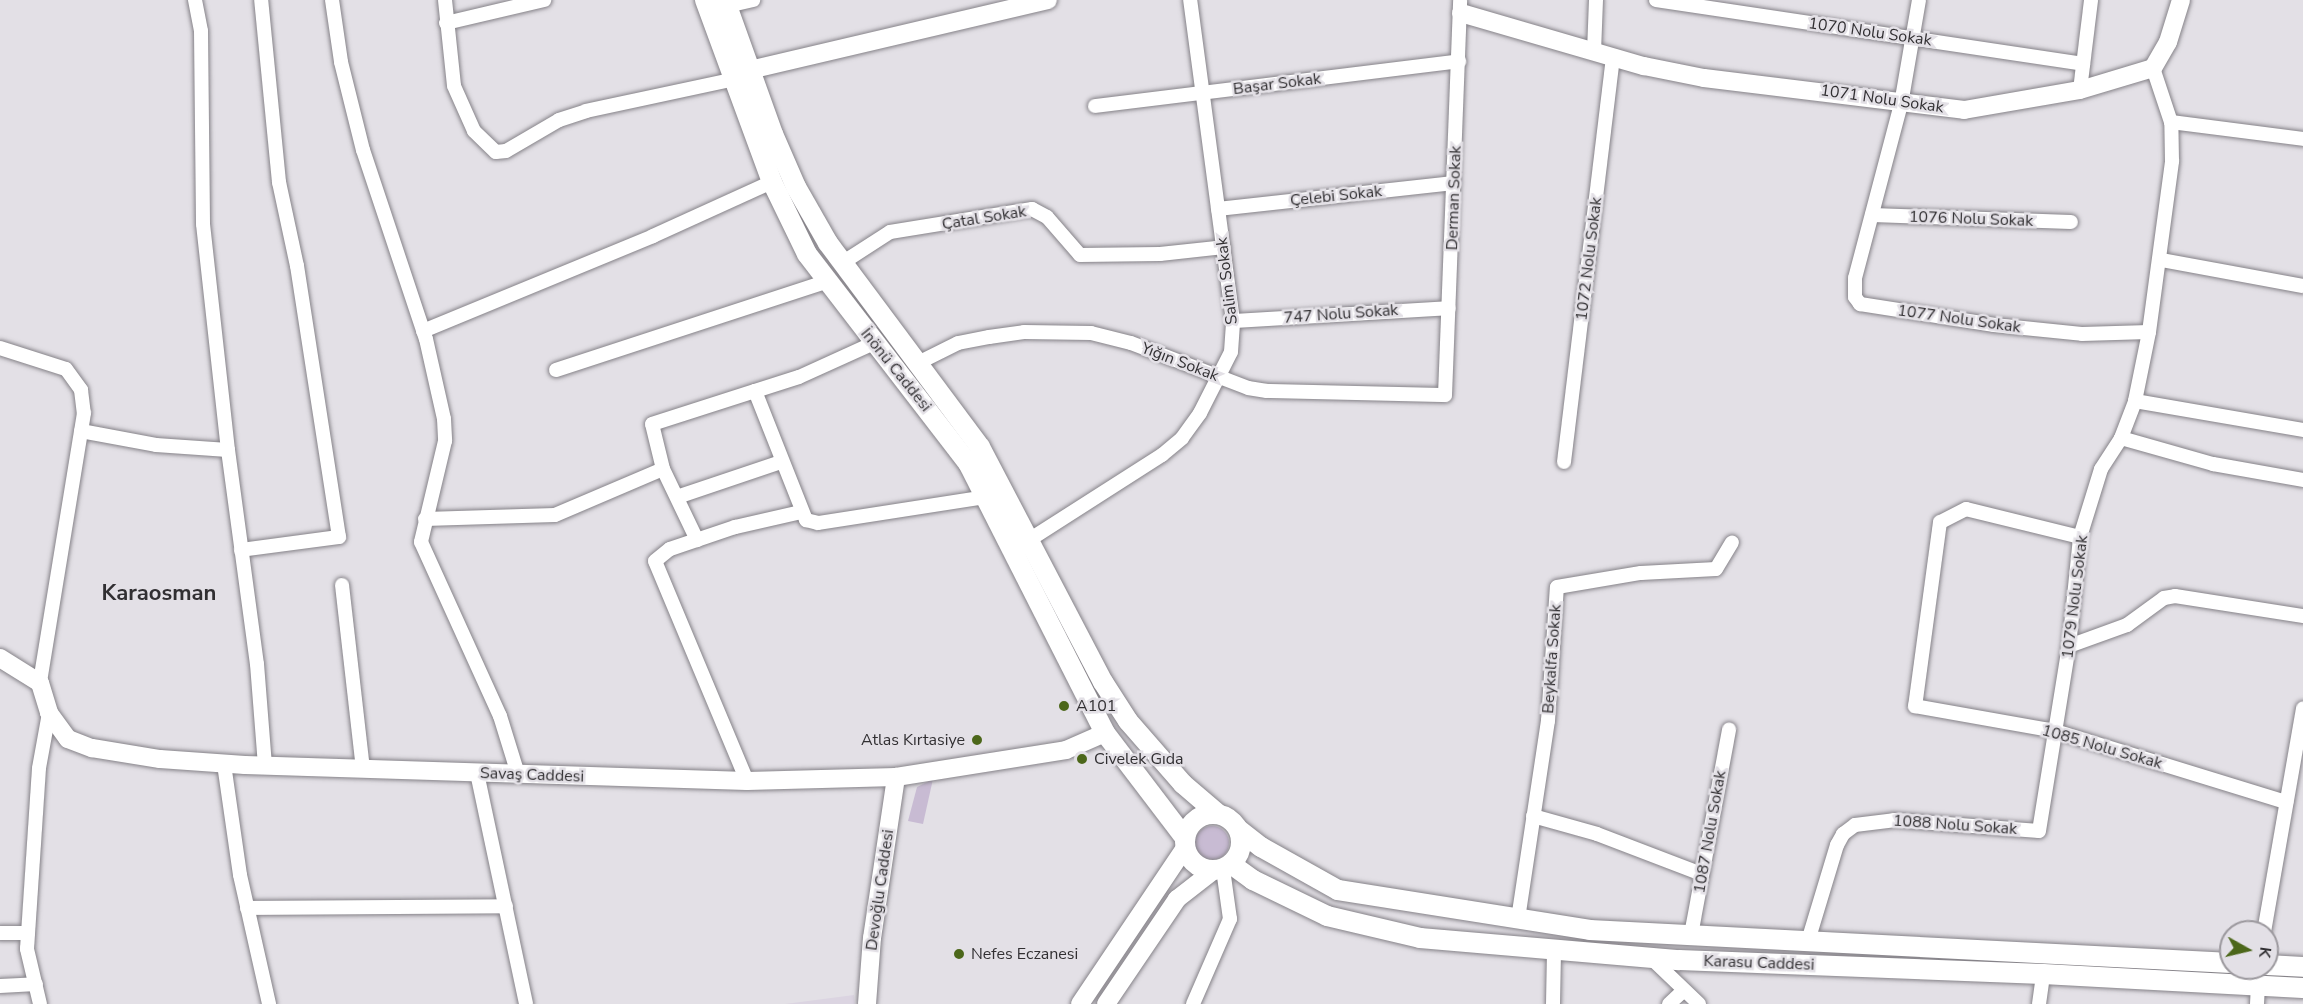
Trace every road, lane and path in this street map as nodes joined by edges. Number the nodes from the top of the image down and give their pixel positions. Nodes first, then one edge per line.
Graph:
1 (195, 0) edge
2 (261, 0) edge
3 (332, 0) edge
4 (445, 0) edge
5 (544, 0) edge
6 (705, 0) edge
7 (753, 0) edge
8 (1048, 0) edge
9 (1190, 0) edge
10 (1596, 0) edge
11 (1656, 0) edge
12 (1919, 0) edge
13 (2091, 0) edge
14 (2181, 0) edge
15 (726, 3) edge
16 (1016, 3) edge
17 (1461, 6) edge
18 (446, 23) junction
19 (1911, 38) junction
20 (1594, 52) junction
21 (1613, 56) junction
22 (1459, 61) junction
23 (2083, 64) junction
24 (2153, 68) junction
25 (750, 70) junction
26 (731, 80) junction
27 (2080, 90) junction
28 (1201, 93) junction
29 (1900, 104) junction
30 (1095, 106) dead end
31 (2171, 122) junction
32 (2303, 139) edge
33 (772, 182) junction
34 (1454, 183) junction
35 (1218, 209) junction
36 (1872, 215) junction
37 (2071, 222) dead end
38 (1224, 247) junction
39 (2161, 260) junction
40 (842, 263) junction
41 (826, 282) junction
42 (2303, 286) edge
43 (1449, 308) junction
44 (1233, 321) junction
45 (423, 331) junction
46 (2149, 332) junction
47 (874, 343) junction
48 (0, 348) edge
49 (920, 362) junction
50 (556, 370) dead end
51 (1220, 377) junction
52 (755, 391) junction
53 (1445, 395) joint
54 (2135, 400) junction
55 (2303, 430) edge
56 (81, 431) junction
57 (2121, 438) junction
58 (228, 450) junction
59 (781, 462) junction
60 (1564, 462) dead end
61 (663, 469) junction
62 (2303, 480) edge
63 (676, 497) junction
64 (986, 497) junction
65 (801, 512) junction
66 (425, 519) junction
67 (2080, 537) junction
68 (697, 540) junction
69 (1029, 540) junction
70 (1732, 542) dead end
71 (241, 549) junction
72 (342, 585) dead end
73 (2303, 616) edge
74 (2069, 646) junction
75 (0, 658) edge
76 (40, 683) junction
77 (2303, 708) edge
78 (49, 713) junction
79 (1729, 729) dead end
80 (2055, 731) junction
81 (1105, 733) junction
82 (224, 764) junction
83 (265, 766) junction
84 (363, 770) junction
85 (477, 773) junction
86 (518, 774) junction
87 (896, 777) junction
88 (747, 781) junction
89 (2286, 802) junction
90 (1218, 814) junction
91 (1533, 816) junction
92 (1239, 830) junction
93 (2038, 831) joint
94 (1185, 843) junction
95 (1222, 868) junction
96 (1702, 874) junction
97 (506, 906) junction
98 (247, 908) junction
99 (1518, 919) junction
100 (2266, 920) edge
101 (0, 933) edge
102 (28, 933) junction
103 (1691, 935) junction
104 (1808, 941) junction
105 (1554, 951) junction
106 (1650, 957) junction
107 (2219, 962) edge
108 (2279, 966) edge
109 (2303, 967) edge
110 (2043, 974) junction
111 (36, 984) junction
112 (0, 986) edge
113 (2303, 988) edge
114 (1683, 991) junction
115 (2258, 995) edge
116 (40, 1004) edge
117 (268, 1004) edge
118 (526, 1004) edge
119 (867, 1004) edge
120 (1080, 1004) edge
121 (1106, 1004) edge
122 (1193, 1004) edge
123 (1553, 1004) edge
124 (1669, 1004) edge
125 (1699, 1004) edge
126 (2038, 1004) edge

1 - 58 street
2 - 71 street
3 - 45 street
4 - 18 street
5 - 18 street
6 - 26 main road, İnönü Caddesi
7 - 15 street
8 - 16 street
9 - 28 street, Salim Sokak
10 - 20 street
11 - 19 street, 1070 Nolu Sokak
12 - 19 street
13 - 23 street
14 - 24 street
15 - 25 main road, İnönü Caddesi
16 - 25 street
17 - 20 street, 1071 Nolu Sokak
17 - 22 street, Derman Sokak
18 - 26 street
19 - 23 street, 1070 Nolu Sokak
19 - 29 street
20 - 21 street, 1071 Nolu Sokak
21 - 29 street, 1071 Nolu Sokak
21 - 60 street, 1072 Nolu Sokak
22 - 28 street, Başar Sokak
22 - 34 street, Derman Sokak
23 - 27 street
24 - 27 street, 1071 Nolu Sokak
24 - 31 street
25 - 40 main road, İnönü Caddesi
26 - 33 main road, İnönü Caddesi
27 - 29 street, 1071 Nolu Sokak
28 - 30 street, Başar Sokak
28 - 35 street, Salim Sokak
29 - 36 street
31 - 32 street
31 - 39 street, 1079 Nolu Sokak
33 - 41 main road, İnönü Caddesi
33 - 45 street
34 - 35 street, Çelebi Sokak
34 - 43 street, Derman Sokak
35 - 38 street, Salim Sokak
36 - 37 street, 1076 Nolu Sokak
36 - 46 street, 1077 Nolu Sokak
38 - 40 street, Çatal Sokak
38 - 44 street, Salim Sokak
39 - 42 street
39 - 46 street, 1079 Nolu Sokak
40 - 49 main road, İnönü Caddesi
41 - 47 main road, İnönü Caddesi
41 - 50 street
43 - 44 street, 747 Nolu Sokak
43 - 53 street, Derman Sokak
44 - 51 street, Salim Sokak
45 - 66 street
46 - 54 street, 1079 Nolu Sokak
47 - 52 street
47 - 64 main road, İnönü Caddesi
48 - 56 street
49 - 51 street, Yığın Sokak
49 - 69 main road, İnönü Caddesi
51 - 53 street, Yığın Sokak
51 - 69 street, Salim Sokak
52 - 59 street
52 - 61 street
54 - 55 street
54 - 57 street, 1079 Nolu Sokak
56 - 58 street
56 - 76 street
57 - 62 street
57 - 67 street, 1079 Nolu Sokak
58 - 71 street
59 - 63 street
59 - 65 street
61 - 63 street
61 - 66 street
63 - 68 street
64 - 65 street
64 - 81 main road, İnönü Caddesi
65 - 68 street
66 - 86 street
67 - 74 street, 1079 Nolu Sokak
67 - 80 street, 1085 Nolu Sokak
68 - 88 street
69 - 90 main road, İnönü Caddesi
70 - 91 street, Beykalfa Sokak
71 - 83 street
72 - 84 street
73 - 74 street
74 - 80 street, 1079 Nolu Sokak
75 - 76 street
76 - 78 street, Savaş Caddesi
77 - 89 street
78 - 82 street, Savaş Caddesi
78 - 102 street
79 - 96 street, 1087 Nolu Sokak
80 - 89 street, 1085 Nolu Sokak
80 - 93 street, 1079 Nolu Sokak
81 - 87 street, Savaş Caddesi
81 - 94 main road
82 - 83 street, Savaş Caddesi
82 - 98 street
83 - 84 street, Savaş Caddesi
84 - 85 street, Savaş Caddesi
85 - 86 street, Savaş Caddesi
85 - 97 street
86 - 88 street, Savaş Caddesi
87 - 88 street, Savaş Caddesi
87 - 119 street, Devoğlu Caddesi
89 - 100 street
90 - 92 main road
90 - 94 main road
91 - 96 street
91 - 99 street, Beykalfa Sokak
92 - 95 main road
92 - 99 main road, Karasu Caddesi
93 - 104 street, 1088 Nolu Sokak
94 - 95 main road
94 - 120 street
95 - 105 main road, Karasu Caddesi
95 - 121 street
95 - 122 street
96 - 103 street, 1087 Nolu Sokak
97 - 98 street
97 - 118 street
98 - 117 street
99 - 103 main road, Karasu Caddesi
101 - 102 street
102 - 111 street
103 - 104 main road, Karasu Caddesi
104 - 107 main road, Karasu Caddesi
105 - 106 main road, Karasu Caddesi
105 - 123 street
106 - 110 main road, Karasu Caddesi
106 - 114 street
108 - 109 main road
110 - 115 main road, Karasu Caddesi
110 - 126 street
111 - 112 street
111 - 116 street
113 - 115 main road, Karasu Caddesi
114 - 124 street
114 - 125 street

